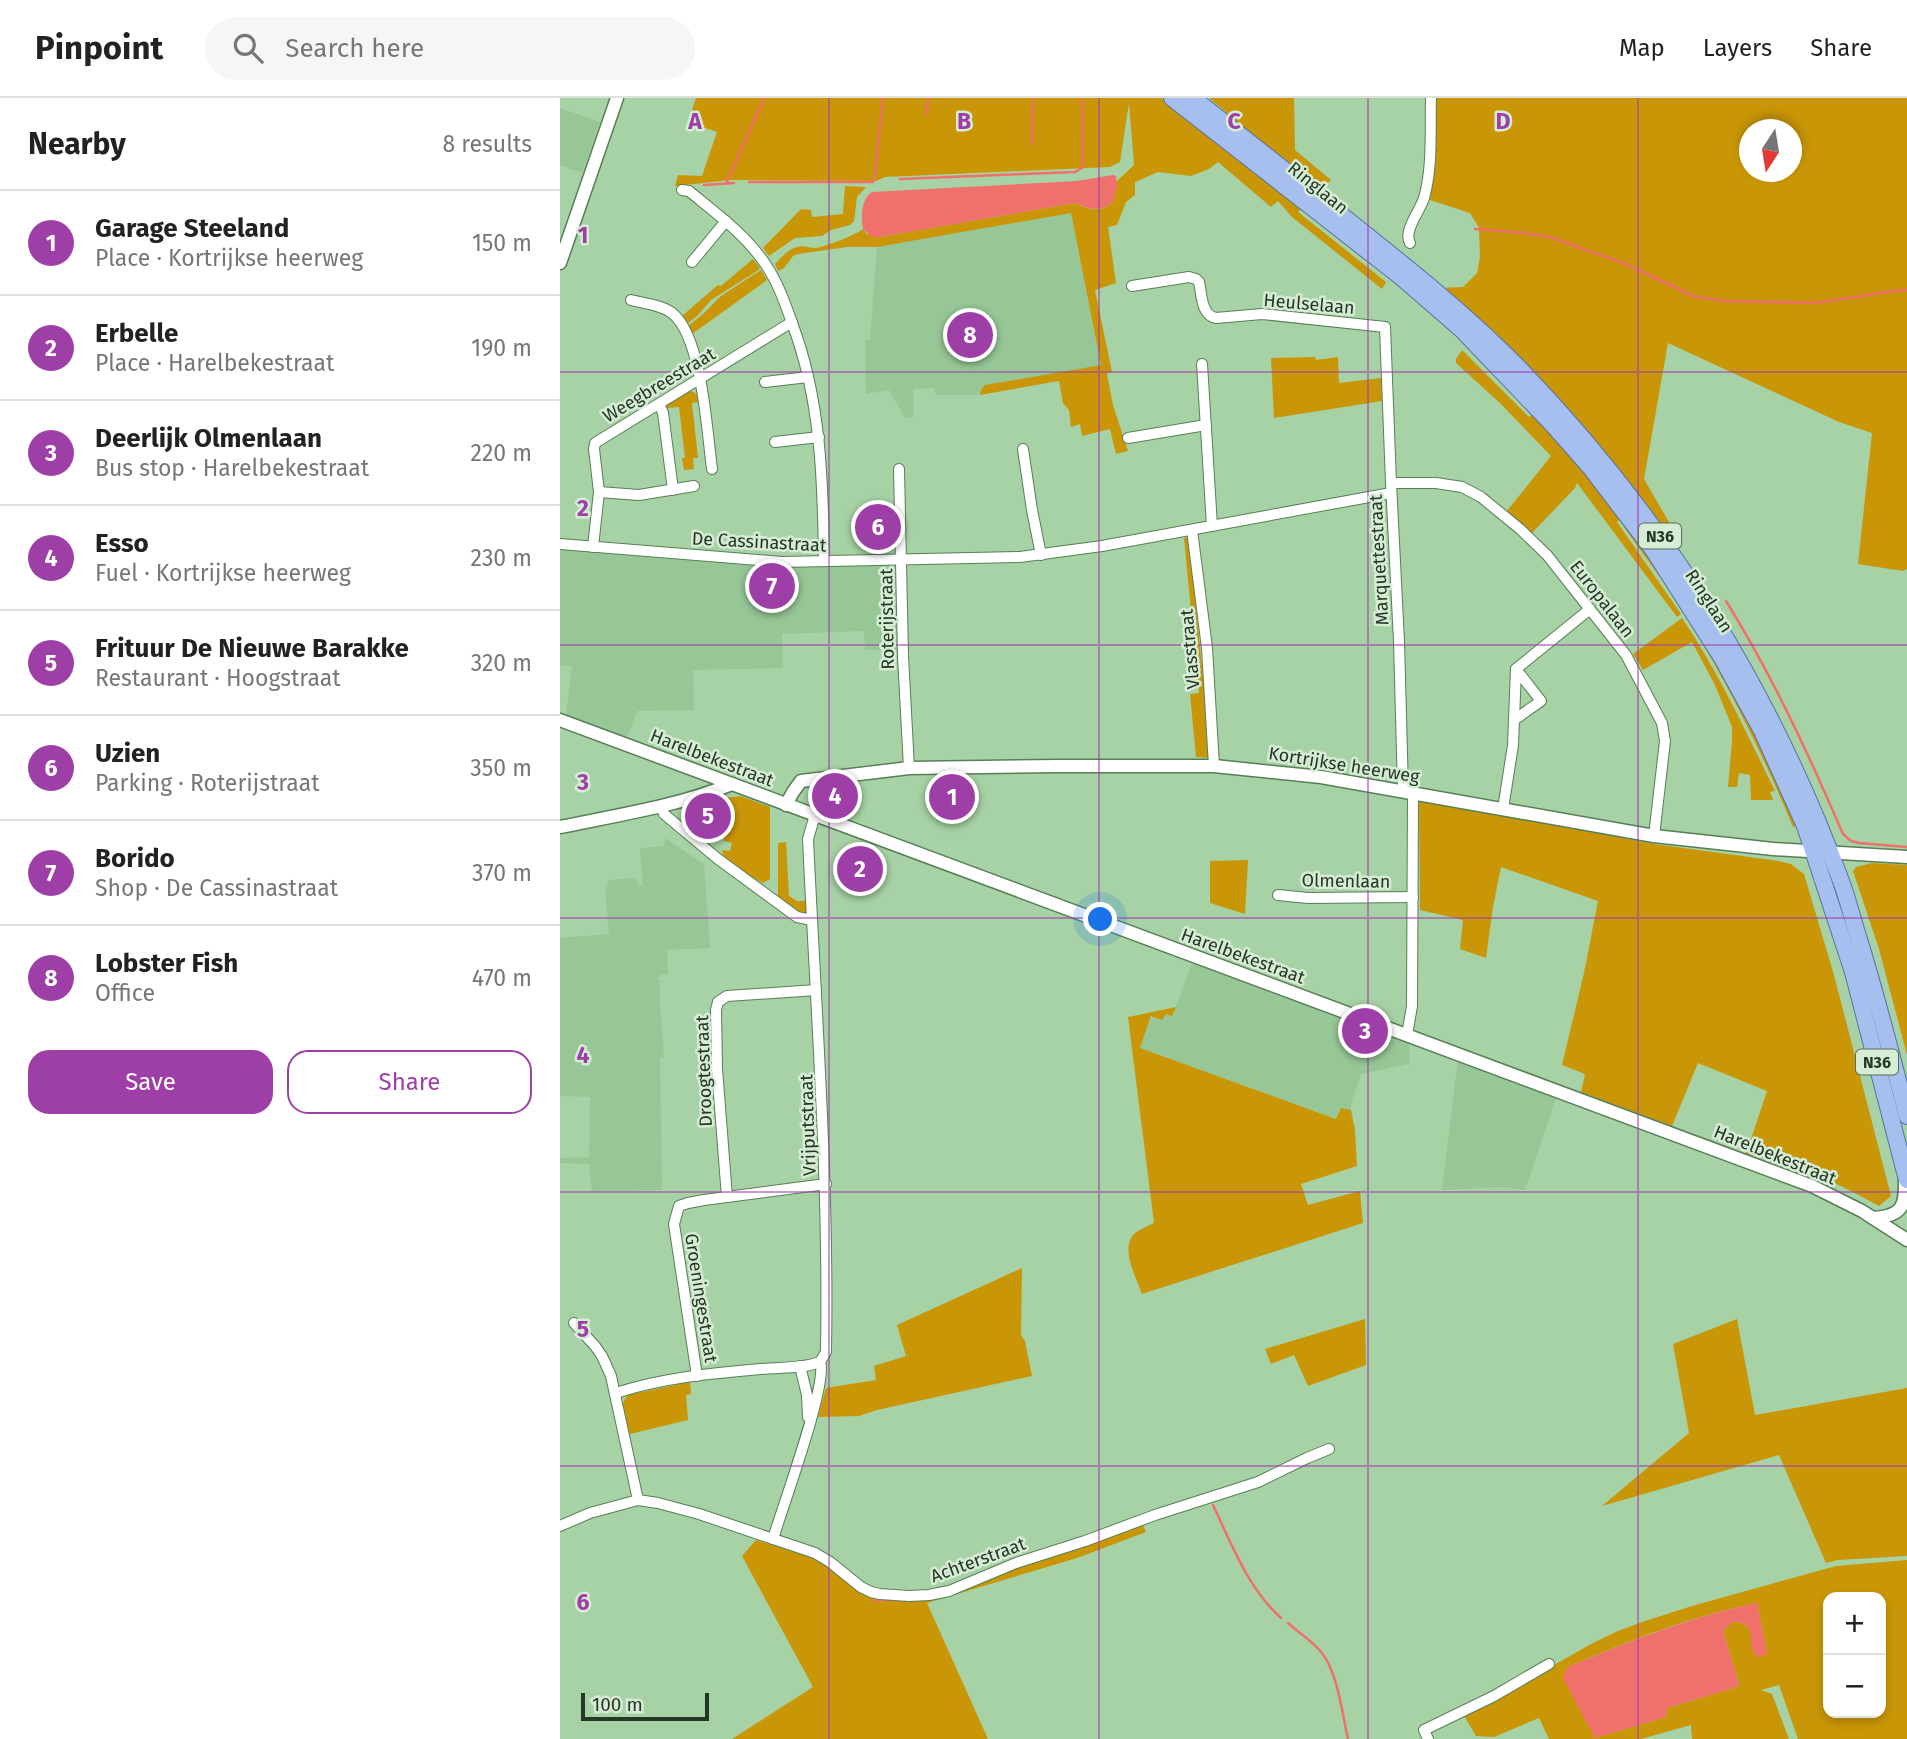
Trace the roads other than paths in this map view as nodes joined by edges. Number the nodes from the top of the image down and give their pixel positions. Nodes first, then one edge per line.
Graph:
1 (617, 98) edge
2 (1172, 98) edge
3 (1193, 98) edge
4 (1431, 98) edge
5 (682, 190) dead end
6 (726, 221) junction
7 (1410, 243) dead end
8 (692, 262) dead end
9 (560, 263) edge
10 (1132, 286) dead end
11 (631, 300) dead end
12 (792, 322) junction
13 (1385, 327) joint
14 (1202, 364) dead end
15 (808, 377) junction
16 (700, 379) junction
17 (765, 382) dead end
18 (659, 404) junction
19 (1206, 425) junction
20 (819, 437) junction
21 (1128, 438) dead end
22 (775, 442) dead end
23 (1023, 449) dead end
24 (712, 469) dead end
25 (899, 469) dead end
26 (694, 486) dead end
27 (1391, 488) junction
28 (673, 490) junction
29 (599, 492) junction
30 (1212, 526) junction
31 (1192, 530) junction
32 (560, 544) edge
33 (593, 547) junction
34 (1041, 555) junction
35 (901, 560) junction
36 (824, 561) junction
37 (1590, 609) junction
38 (1516, 669) junction
39 (560, 720) edge
40 (1514, 720) junction
41 (1214, 766) junction
42 (909, 768) junction
43 (732, 784) junction
44 (1408, 792) junction
45 (786, 805) junction
46 (661, 806) junction
47 (1503, 810) junction
48 (814, 816) junction
49 (560, 827) edge
50 (1654, 836) junction
51 (1822, 853) junction
52 (1907, 857) edge
53 (1278, 895) dead end
54 (1413, 897) junction
55 (812, 920) junction
56 (817, 990) junction
57 (1407, 1035) junction
58 (1907, 1116) edge
59 (1906, 1177) edge
60 (826, 1184) junction
61 (727, 1197) junction
62 (1874, 1218) junction
63 (1907, 1240) edge
64 (574, 1323) dead end
65 (820, 1362) junction
66 (800, 1366) junction
67 (696, 1376) junction
68 (616, 1393) junction
69 (808, 1431) junction
70 (1329, 1449) dead end
71 (638, 1500) junction
72 (560, 1526) edge
73 (773, 1539) junction
74 (1549, 1664) dead end
75 (1428, 1739) edge

1 - 9 street
2 - 51 main road, Ringlaan / N36
3 - 51 main road, Ringlaan / N36
4 - 7 street
5 - 6 street
6 - 8 street
6 - 12 street
10 - 13 street, Heulselaan
11 - 16 street
12 - 15 street
12 - 16 street, Weegbreestraat
13 - 27 street, Marquettestraat
14 - 19 street
15 - 17 street
15 - 20 street
16 - 18 street, Weegbreestraat
16 - 24 street
18 - 28 street
18 - 29 street, Weegbreestraat
19 - 21 street
19 - 30 street
20 - 22 street
20 - 36 street
23 - 34 street
25 - 35 street, Roterijstraat
26 - 28 street
27 - 30 street, De Cassinastraat
27 - 37 street, Europalaan
27 - 44 street, Marquettestraat
28 - 29 street
29 - 33 street, Weegbreestraat
30 - 31 street, De Cassinastraat
31 - 34 street, De Cassinastraat
31 - 41 street, Vlasstraat
32 - 33 street, De Cassinastraat
33 - 36 street, De Cassinastraat
34 - 35 street, De Cassinastraat
35 - 36 street, De Cassinastraat
35 - 42 street, Roterijstraat
37 - 38 street
37 - 50 street, Europalaan
38 - 40 street
38 - 40 street
39 - 43 street, Harelbekestraat
40 - 47 street
41 - 42 street, Kortrijkse heerweg
41 - 44 street, Kortrijkse heerweg
42 - 45 street, Kortrijkse heerweg
43 - 45 street, Harelbekestraat
43 - 46 street
44 - 47 street, Kortrijkse heerweg
44 - 54 street, Olmenlaan
45 - 48 street, Harelbekestraat
46 - 49 street
46 - 55 street
47 - 50 street, Kortrijkse heerweg
48 - 55 street, Vrijputstraat
48 - 57 street, Harelbekestraat
50 - 51 street, Kortrijkse heerweg
51 - 52 street, Kortrijkse heerweg
51 - 58 main road, Ringlaan / N36
51 - 59 main road, Ringlaan / N36
53 - 54 street, Olmenlaan
54 - 57 street, Olmenlaan
55 - 56 street, Vrijputstraat
56 - 60 street, Vrijputstraat
56 - 61 street, Droogtestraat
57 - 62 street, Harelbekestraat
59 - 62 street
60 - 61 street, Groeningestraat
60 - 65 street, Vrijputstraat
61 - 67 street, Groeningestraat
62 - 63 street, Harelbekestraat
64 - 68 street
65 - 66 street
65 - 69 street, Vrijputstraat
66 - 67 street
66 - 69 street, Vrijputstraat
67 - 68 street
68 - 71 street
69 - 73 street, Vrijputstraat
70 - 73 street, Achterstraat
71 - 72 street, Achterstraat
71 - 73 street, Achterstraat
74 - 75 street

